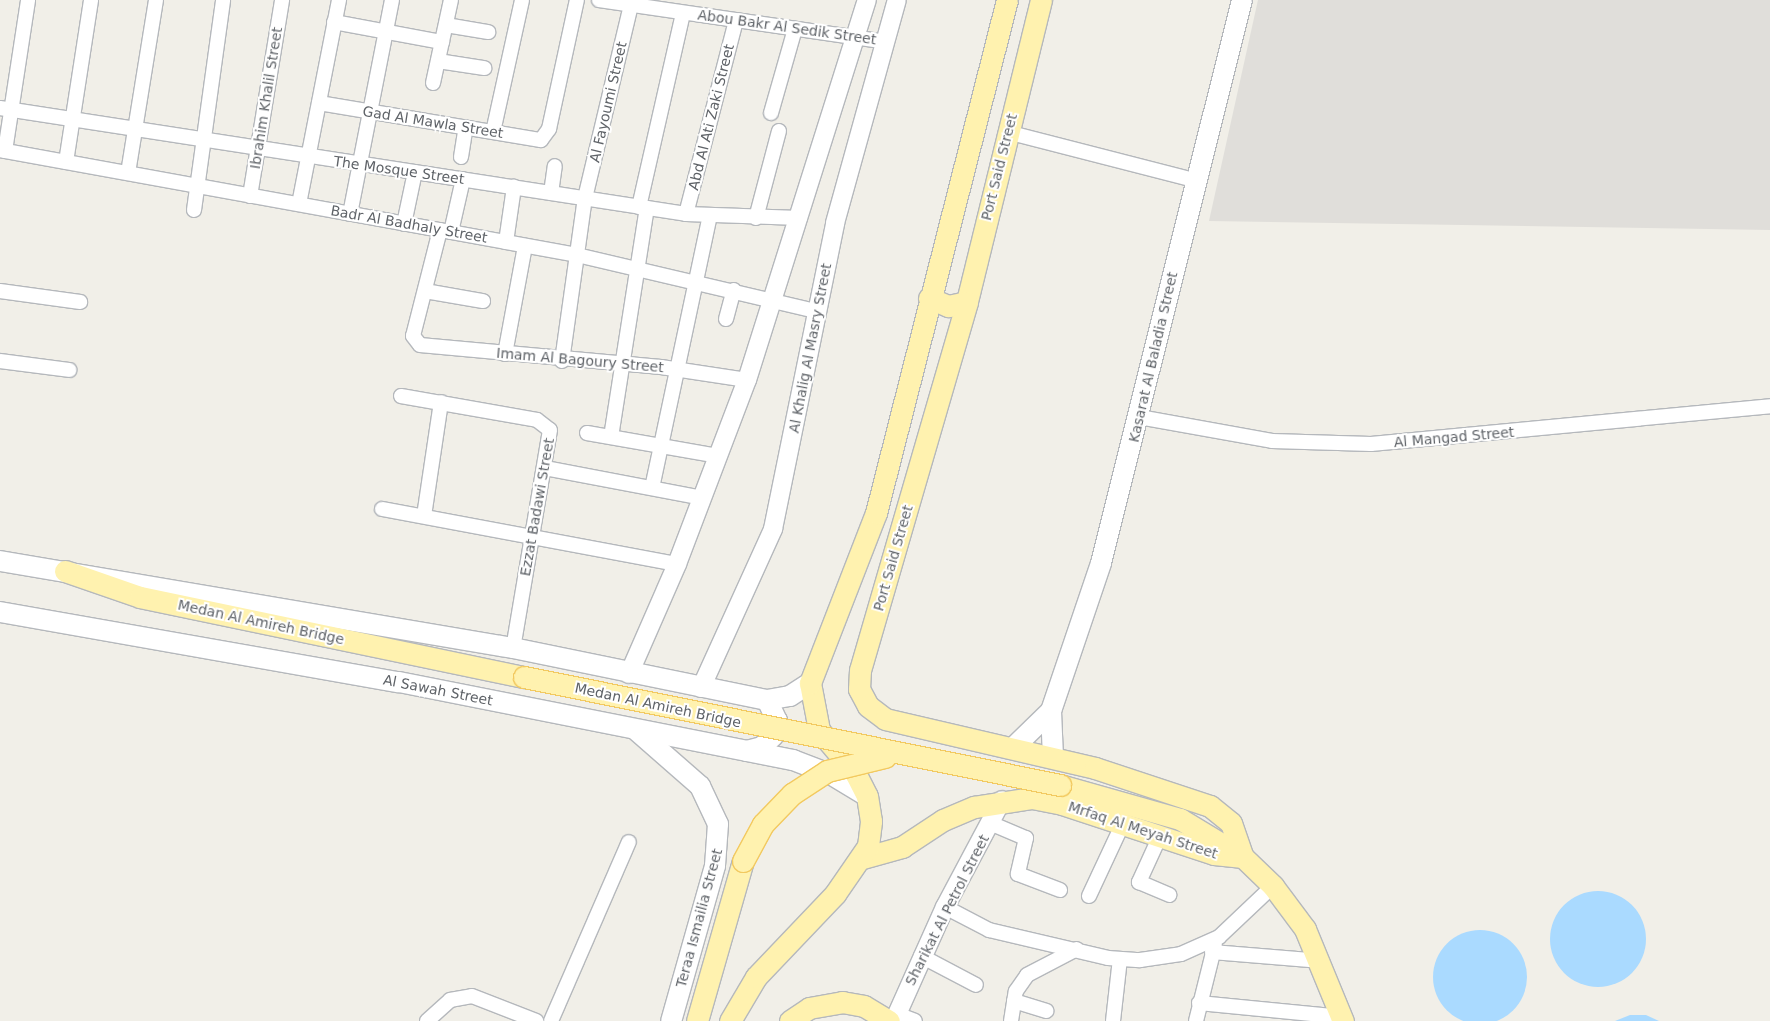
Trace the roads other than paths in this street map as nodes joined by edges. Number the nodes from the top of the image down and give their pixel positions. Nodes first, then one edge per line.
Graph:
1 (28, 0) edge
2 (91, 0) edge
3 (156, 0) edge
4 (223, 0) edge
5 (282, 0) edge
6 (339, 0) edge
7 (392, 0) edge
8 (452, 0) edge
9 (522, 0) edge
10 (577, 0) edge
11 (599, 0) edge
12 (867, 0) edge
13 (897, 0) edge
14 (1007, 0) edge
15 (1041, 0) edge
16 (1242, 0) edge
17 (651, 4) edge
18 (631, 5) junction
19 (683, 12) junction
20 (736, 20) junction
21 (334, 22) junction
22 (446, 25) junction
23 (795, 29) junction
24 (386, 32) junction
25 (488, 32) dead end
26 (858, 38) junction
27 (442, 42) junction
28 (886, 42) junction
29 (438, 61) junction
30 (484, 68) dead end
31 (433, 83) dead end
32 (319, 103) junction
33 (6, 108) edge
34 (370, 112) junction
35 (771, 112) dead end
36 (73, 120) junction
37 (466, 127) junction
38 (135, 129) junction
39 (779, 131) dead end
40 (493, 132) junction
41 (1007, 132) junction
42 (203, 140) junction
43 (258, 148) junction
44 (3, 151) edge
45 (308, 156) junction
46 (462, 157) dead end
47 (66, 162) junction
48 (360, 164) junction
49 (555, 166) dead end
50 (415, 172) junction
51 (128, 173) junction
52 (463, 179) junction
53 (1194, 180) junction
54 (197, 185) junction
55 (514, 187) junction
56 (551, 193) junction
57 (250, 196) junction
58 (585, 198) junction
59 (299, 204) junction
60 (643, 207) junction
61 (194, 210) dead end
62 (350, 214) junction
63 (686, 214) junction
64 (710, 216) junction
65 (756, 218) junction
66 (800, 218) junction
67 (404, 224) junction
68 (446, 231) junction
69 (506, 242) junction
70 (525, 246) junction
71 (577, 255) junction
72 (638, 268) junction
73 (696, 281) junction
74 (425, 290) junction
75 (734, 290) junction
76 (0, 291) edge
77 (930, 298) junction
78 (774, 300) junction
79 (483, 301) dead end
80 (80, 302) dead end
81 (967, 302) junction
82 (816, 312) junction
83 (726, 319) dead end
84 (919, 344) junction
85 (954, 348) junction
86 (505, 354) junction
87 (0, 361) edge
88 (562, 361) junction
89 (622, 366) junction
90 (679, 369) junction
91 (70, 370) dead end
92 (747, 380) junction
93 (401, 396) dead end
94 (441, 402) junction
95 (1770, 406) edge
96 (1139, 417) junction
97 (588, 432) dead end
98 (611, 437) junction
99 (661, 446) junction
100 (719, 456) junction
101 (544, 468) junction
102 (652, 488) junction
103 (702, 498) junction
104 (382, 509) dead end
105 (424, 516) junction
106 (533, 537) junction
107 (0, 561) edge
108 (676, 564) junction
109 (65, 571) junction
110 (0, 612) edge
111 (512, 648) junction
112 (629, 674) junction
113 (810, 683) junction
114 (701, 688) junction
115 (768, 700) junction
116 (1051, 710) junction
117 (634, 728) junction
118 (1014, 747) junction
119 (747, 750) junction
120 (910, 757) junction
121 (1053, 757) junction
122 (867, 796) junction
123 (1002, 800) junction
124 (990, 823) junction
125 (1123, 824) junction
126 (1160, 836) junction
127 (629, 842) dead end
128 (1243, 857) junction
129 (863, 858) junction
130 (1273, 886) junction
131 (1060, 890) dead end
132 (1089, 896) dead end
133 (1169, 896) dead end
134 (945, 907) junction
135 (1219, 937) junction
136 (1077, 949) junction
137 (1212, 952) junction
138 (921, 956) junction
139 (1120, 959) junction
140 (1322, 961) junction
141 (756, 977) junction
142 (976, 984) dead end
143 (1014, 1001) junction
144 (1198, 1003) junction
145 (1047, 1011) dead end
146 (1288, 1017) edge
147 (893, 1019) edge
148 (1343, 1019) edge
149 (427, 1021) edge
150 (536, 1021) edge
151 (551, 1021) edge
152 (671, 1021) edge
153 (697, 1021) edge
154 (730, 1021) edge
155 (747, 1021) edge
156 (790, 1021) edge
157 (915, 1021) edge
158 (1011, 1021) edge
159 (1113, 1021) edge
160 (1196, 1021) edge

1 - 33 street
2 - 36 street
3 - 38 street
4 - 42 street
5 - 43 street, Ibrahim Khalil Street
6 - 21 street
7 - 24 street
8 - 22 street
9 - 40 street
10 - 40 street, Gad Al Mawla Street
11 - 18 street, Abou Bakr Al Sedik Street
12 - 26 street
13 - 28 street, Al Khalig Al Masry Street
14 - 77 main road, Port Said Street
15 - 41 main road, Port Said Street
16 - 53 main road, Kasarat Al Baladia Street
17 - 18 street, Abou Bakr Al Sedik Street
17 - 19 street, Abou Bakr Al Sedik Street
18 - 58 street, Al Fayoumi Street
19 - 20 street, Abou Bakr Al Sedik Street
19 - 60 street
20 - 23 street, Abou Bakr Al Sedik Street
20 - 63 street, Abd Al Ati Zaki Street
21 - 24 street
21 - 32 street
22 - 25 street
22 - 27 street
23 - 26 street, Abou Bakr Al Sedik Street
23 - 35 street
24 - 27 street
24 - 34 street
26 - 28 street, Abou Bakr Al Sedik Street
26 - 66 street
27 - 29 street
28 - 82 street, Al Khalig Al Masry Street
29 - 30 street
29 - 31 street
32 - 34 street, Gad Al Mawla Street
32 - 45 street
33 - 36 street, The Mosque Street
33 - 44 street
34 - 37 street, Gad Al Mawla Street
34 - 48 street
36 - 38 street, The Mosque Street
36 - 47 street
37 - 40 street, Gad Al Mawla Street
37 - 46 street
38 - 42 street, The Mosque Street
38 - 51 street
39 - 65 street
41 - 53 street
41 - 81 main road, Port Said Street
42 - 43 street, The Mosque Street
42 - 54 street
43 - 45 street, The Mosque Street
43 - 57 street, Ibrahim Khalil Street
44 - 47 street, Badr Al Badhaly Street
45 - 48 street, The Mosque Street
45 - 59 street
47 - 51 street, Badr Al Badhaly Street
48 - 50 street, The Mosque Street
48 - 62 street
49 - 56 street
50 - 52 street, The Mosque Street
50 - 67 street
51 - 54 street, Badr Al Badhaly Street
52 - 55 street, The Mosque Street
52 - 68 street
53 - 96 main road, Kasarat Al Baladia Street
54 - 57 street, Badr Al Badhaly Street
54 - 61 street
55 - 56 street, The Mosque Street
55 - 69 street
56 - 58 street, The Mosque Street
57 - 59 street, Badr Al Badhaly Street
58 - 60 street, The Mosque Street
58 - 71 street, Al Fayoumi Street
59 - 62 street, Badr Al Badhaly Street
60 - 63 street, The Mosque Street
60 - 72 street
62 - 67 street, Badr Al Badhaly Street
63 - 64 street, The Mosque Street
64 - 65 street, The Mosque Street
64 - 73 street
65 - 66 street, The Mosque Street
66 - 78 street
67 - 68 street, Badr Al Badhaly Street
68 - 69 street, Badr Al Badhaly Street
68 - 74 street
69 - 70 street, Badr Al Badhaly Street
70 - 71 street, Badr Al Badhaly Street
70 - 86 street
71 - 72 street, Badr Al Badhaly Street
71 - 88 street, Al Fayoumi Street
72 - 73 street, Badr Al Badhaly Street
72 - 89 street
73 - 75 street, Badr Al Badhaly Street
73 - 90 street
74 - 79 street
74 - 86 street, Imam Al Bagoury Street
75 - 78 street, Badr Al Badhaly Street
75 - 83 street
76 - 80 street
77 - 81 main road
77 - 84 main road, Port Said Street
78 - 82 street, Badr Al Badhaly Street
78 - 92 street
81 - 85 main road, Port Said Street
82 - 114 street, Al Khalig Al Masry Street
84 - 85 main road
84 - 113 main road, Port Said Street
85 - 118 main road, Port Said Street
86 - 88 street, Imam Al Bagoury Street
87 - 91 street
88 - 89 street, Imam Al Bagoury Street
89 - 90 street, Imam Al Bagoury Street
89 - 98 street
90 - 92 street, Imam Al Bagoury Street
90 - 99 street
92 - 100 street
93 - 94 street, Ezzat Badawi Street
94 - 101 street, Ezzat Badawi Street
94 - 105 street
95 - 96 street, Al Mangad Street
96 - 116 main road, Kasarat Al Baladia Street
97 - 98 street
98 - 99 street
99 - 100 street
99 - 102 street
100 - 103 street
101 - 102 street
101 - 106 street, Ezzat Badawi Street
102 - 103 street
103 - 108 street
104 - 105 street
105 - 106 street
106 - 108 street
106 - 111 street, Ezzat Badawi Street
107 - 109 main road
108 - 112 street
109 - 111 main road
109 - 120 main road, Medan Al Amireh Bridge, bridge
110 - 117 main road, Al Sawah Street
111 - 112 main road
112 - 114 main road
113 - 115 main road
113 - 122 main road
114 - 115 main road
115 - 119 main road
116 - 118 main road, Kasarat Al Baladia Street
116 - 121 main road, Kasarat Al Baladia Street
117 - 119 main road, Al Sawah Street
117 - 152 main road, Teraa Ismailia Street
118 - 121 main road, Port Said Street
119 - 122 main road, Al Sawah Street
120 - 128 main road, Medan Al Amireh Bridge, bridge
120 - 153 main road, bridge
121 - 128 main road, Port Said Street
122 - 129 main road
123 - 124 street, Sharikat Al Petrol Street
123 - 125 main road, Mrfaq Al Meyah Street
123 - 129 main road, Mrfaq Al Meyah Street
124 - 131 street
124 - 134 street, Sharikat Al Petrol Street
125 - 126 main road, Mrfaq Al Meyah Street
125 - 132 street
126 - 128 main road, Mrfaq Al Meyah Street
126 - 133 street
127 - 151 street
128 - 130 main road
129 - 141 main road
130 - 135 street
130 - 140 main road
134 - 136 street
134 - 138 street, Sharikat Al Petrol Street
135 - 137 street
135 - 139 street
136 - 139 street
136 - 143 street
137 - 140 street
137 - 144 street
138 - 142 street
138 - 147 street, Sharikat Al Petrol Street
139 - 159 street
140 - 148 main road
141 - 154 main road
141 - 155 main road
143 - 145 street
143 - 158 street
144 - 146 street
144 - 160 street
146 - 148 street
147 - 156 main road
147 - 157 street
149 - 150 street

